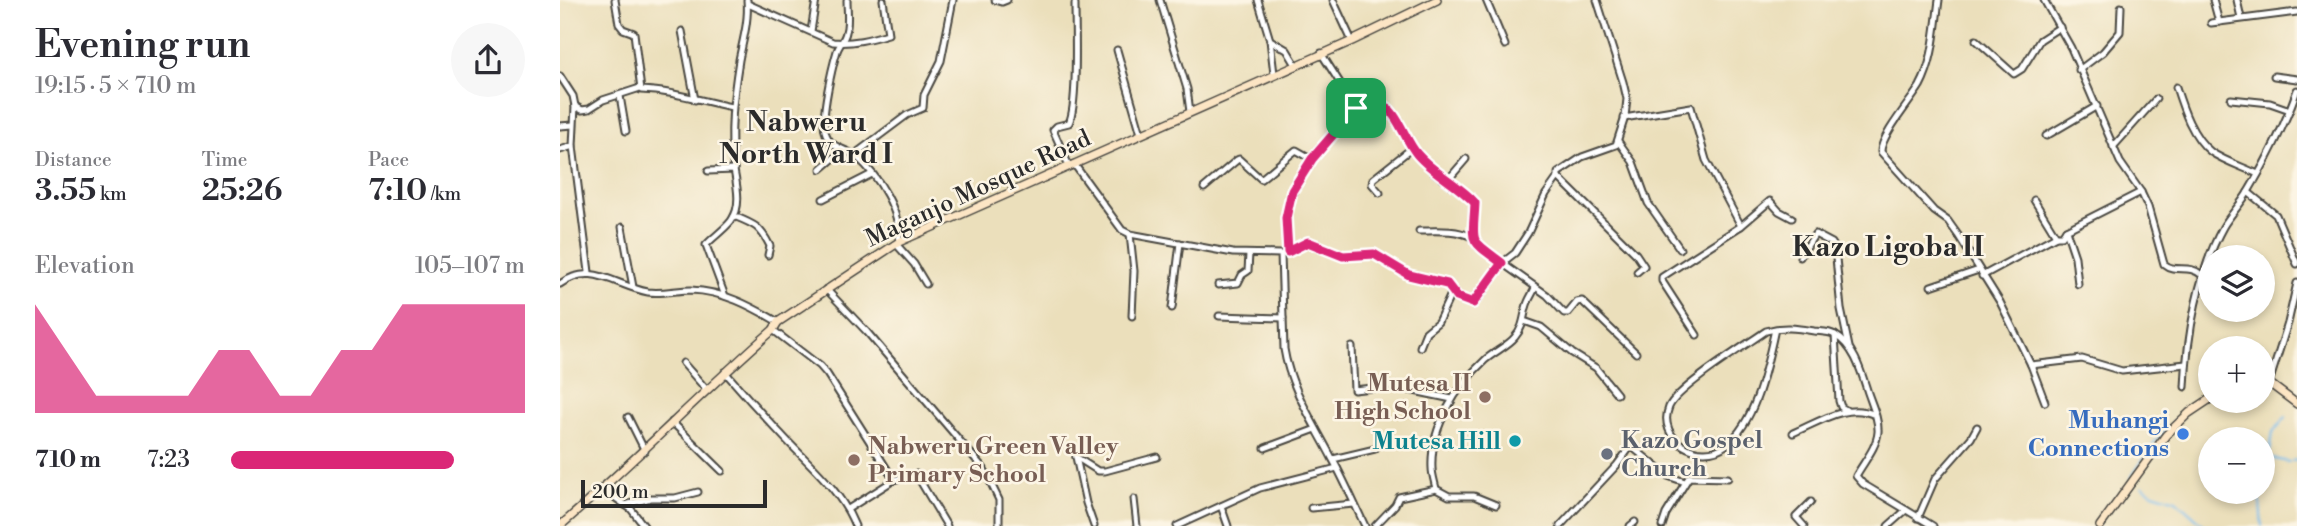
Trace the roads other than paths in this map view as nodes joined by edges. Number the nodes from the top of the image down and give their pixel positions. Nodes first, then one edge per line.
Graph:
1 (615, 0) edge
2 (816, 0) edge
3 (847, 0) edge
4 (883, 0) edge
5 (953, 0) edge
6 (996, 0) edge
7 (1007, 0) edge
8 (1160, 0) edge
9 (1258, 0) edge
10 (1333, 0) edge
11 (1437, 0) edge
12 (1486, 0) edge
13 (1597, 0) edge
14 (1939, 0) edge
15 (2045, 0) edge
16 (2213, 0) edge
17 (2236, 0) edge
18 (748, 2) edge
19 (1075, 4) dead end
20 (2121, 7) dead end
21 (2297, 12) edge
22 (2241, 18) junction
23 (2219, 22) junction
24 (2211, 23) dead end
25 (2060, 27) junction
26 (682, 31) dead end
27 (811, 31) junction
28 (1270, 40) junction
29 (1976, 40) dead end
30 (1352, 41) junction
31 (840, 43) junction
32 (1505, 45) dead end
33 (1117, 50) dead end
34 (1321, 53) junction
35 (1296, 65) junction
36 (2079, 70) junction
37 (1274, 74) junction
38 (560, 76) edge
39 (2274, 76) dead end
40 (2297, 79) edge
41 (2176, 87) dead end
42 (640, 88) junction
43 (2297, 90) edge
44 (620, 96) junction
45 (2156, 99) dead end
46 (2231, 99) dead end
47 (695, 100) junction
48 (575, 106) junction
49 (2097, 106) junction
50 (732, 107) junction
51 (1356, 108) junction
52 (2290, 110) junction
53 (1190, 113) junction
54 (1625, 118) junction
55 (573, 125) junction
56 (560, 126) edge
57 (626, 131) dead end
58 (1141, 134) junction
59 (2046, 136) dead end
60 (1618, 142) junction
61 (573, 146) junction
62 (2113, 147) junction
63 (1412, 148) junction
64 (560, 150) edge
65 (842, 151) junction
66 (855, 155) junction
67 (1312, 159) junction
68 (1466, 159) dead end
69 (1072, 165) junction
70 (821, 169) dead end
71 (734, 170) junction
72 (708, 171) dead end
73 (872, 174) junction
74 (2258, 174) junction
75 (1558, 177) junction
76 (1447, 181) junction
77 (1204, 188) dead end
78 (2141, 192) junction
79 (2248, 192) junction
80 (1380, 193) dead end
81 (823, 199) dead end
82 (2034, 200) dead end
83 (734, 216) junction
84 (1792, 218) dead end
85 (1741, 226) junction
86 (622, 227) dead end
87 (2066, 230) junction
88 (1419, 232) dead end
89 (1130, 234) junction
90 (2056, 236) junction
91 (1472, 237) junction
92 (897, 243) junction
93 (1180, 243) junction
94 (2215, 245) edge
95 (1680, 249) dead end
96 (1288, 252) junction
97 (1249, 254) junction
98 (1281, 254) junction
99 (768, 255) dead end
100 (1800, 257) dead end
101 (1502, 263) junction
102 (2297, 264) edge
103 (589, 272) junction
104 (1637, 272) dead end
105 (1981, 273) junction
106 (2198, 273) edge
107 (2297, 283) edge
108 (560, 284) edge
109 (926, 284) dead end
110 (2078, 284) dead end
111 (1218, 285) dead end
112 (1931, 286) dead end
113 (633, 287) junction
114 (1535, 288) junction
115 (826, 289) junction
116 (1452, 292) junction
117 (725, 296) junction
118 (2198, 297) edge
119 (1172, 308) dead end
120 (1132, 316) dead end
121 (1219, 316) dead end
122 (1283, 318) junction
123 (1524, 321) junction
124 (778, 322) junction
125 (2288, 323) junction
126 (2297, 323) edge
127 (1775, 329) junction
128 (773, 330) junction
129 (1698, 335) dead end
130 (1835, 335) junction
131 (1352, 346) dead end
132 (1420, 347) dead end
133 (1849, 347) junction
134 (1636, 353) dead end
135 (2275, 358) edge
136 (683, 363) dead end
137 (2186, 364) junction
138 (2031, 365) junction
139 (725, 372) junction
140 (2185, 387) dead end
141 (706, 388) junction
142 (2275, 389) edge
143 (1617, 394) dead end
144 (1452, 399) junction
145 (2045, 402) dead end
146 (2297, 404) edge
147 (2198, 407) edge
148 (1846, 410) junction
149 (1875, 415) junction
150 (628, 417) dead end
151 (673, 422) junction
152 (1977, 427) dead end
153 (1316, 429) junction
154 (1793, 433) dead end
155 (1265, 448) dead end
156 (1375, 449) dead end
157 (645, 451) junction
158 (1157, 457) dead end
159 (1333, 459) junction
160 (1337, 468) junction
161 (722, 471) dead end
162 (1728, 478) dead end
163 (894, 480) junction
164 (1685, 482) junction
165 (603, 489) junction
166 (1436, 489) junction
167 (698, 492) dead end
168 (1134, 499) dead end
169 (1811, 502) dead end
170 (1354, 504) junction
171 (625, 505) junction
172 (1496, 505) dead end
173 (1221, 506) junction
174 (1311, 508) dead end
175 (848, 509) junction
176 (1906, 510) junction
177 (1918, 518) junction
178 (1188, 524) edge
179 (560, 526) edge
180 (644, 526) edge
181 (855, 526) edge
182 (947, 526) edge
183 (999, 526) edge
184 (1094, 526) edge
185 (1137, 526) edge
186 (1177, 526) edge
187 (1228, 526) edge
188 (1365, 526) edge
189 (1375, 526) edge
190 (1560, 526) edge
191 (1662, 526) edge
192 (1804, 526) edge
193 (1888, 526) edge
194 (1933, 526) edge
195 (2100, 526) edge

1 - 42 street
2 - 27 street
3 - 31 street
4 - 31 street
5 - 66 street
6 - 7 street
8 - 53 street
9 - 28 street
10 - 30 street
11 - 30 street, Maganjo Mosque Road
12 - 32 street
13 - 54 street
14 - 105 street
15 - 25 street
16 - 23 street
17 - 22 street
18 - 27 street
18 - 50 street
19 - 69 street
20 - 36 street
21 - 22 street
22 - 23 street
23 - 24 street
25 - 29 street
25 - 36 street
26 - 47 street
27 - 31 street
28 - 35 street
28 - 37 street
30 - 34 street, Maganjo Mosque Road
31 - 65 street
33 - 58 street
34 - 35 street, Maganjo Mosque Road
34 - 51 street
35 - 37 street, Maganjo Mosque Road
36 - 49 street
37 - 53 street, Maganjo Mosque Road
38 - 48 street
39 - 40 street
41 - 74 street
42 - 44 street
42 - 47 street
43 - 52 street
44 - 48 street
44 - 57 street
45 - 62 street
46 - 52 street
47 - 50 street
48 - 55 street
49 - 59 street
49 - 62 street
50 - 71 street
51 - 63 street
51 - 67 street
52 - 74 street
53 - 58 street, Maganjo Mosque Road
54 - 60 street
54 - 85 street
55 - 56 street
55 - 61 street
58 - 69 street, Maganjo Mosque Road
60 - 75 street
60 - 95 street
61 - 64 street
61 - 103 street
62 - 78 street
63 - 76 street
63 - 80 street
65 - 66 street
65 - 70 street
66 - 73 street
67 - 77 street
67 - 96 street
68 - 76 street
69 - 89 street
69 - 92 street, Maganjo Mosque Road
71 - 72 street
71 - 83 street
73 - 81 street
73 - 92 street
74 - 79 street
75 - 101 street
75 - 104 street
76 - 91 street
78 - 87 street
78 - 106 street
79 - 94 street
79 - 102 street
82 - 90 street
83 - 99 street
83 - 117 street
84 - 85 street
85 - 129 street
86 - 113 street
87 - 90 street
87 - 110 street
88 - 91 street
89 - 93 street
89 - 120 street
90 - 105 street
91 - 101 street
92 - 109 street
92 - 115 street, Maganjo Mosque Road
93 - 97 street
93 - 119 street
96 - 98 street
96 - 116 street
97 - 98 street
97 - 111 street
98 - 122 street
100 - 133 street
101 - 114 street
101 - 116 street
103 - 108 street
103 - 113 street
105 - 112 street
105 - 138 street
107 - 125 street
113 - 117 street
114 - 123 street
114 - 134 street
115 - 124 street, Maganjo Mosque Road
115 - 183 street
116 - 132 street
117 - 124 street
118 - 137 street
121 - 122 street
122 - 153 street
123 - 143 street
123 - 144 street
124 - 128 street, Maganjo Mosque Road
125 - 126 street
125 - 135 street
127 - 127 street
127 - 130 street
128 - 139 street, Maganjo Mosque Road
128 - 163 street
130 - 133 street
130 - 148 street
131 - 144 street
133 - 149 street
136 - 141 street
137 - 138 street
137 - 140 street
138 - 145 street
139 - 141 street, Maganjo Mosque Road
139 - 175 street
141 - 151 street, Maganjo Mosque Road
142 - 146 street
144 - 166 street
147 - 195 street
148 - 149 street
148 - 154 street
149 - 176 street
150 - 157 street
151 - 157 street, Maganjo Mosque Road
151 - 161 street
152 - 177 street
153 - 155 street
153 - 159 street
156 - 159 street
157 - 165 street, Maganjo Mosque Road
158 - 184 street
159 - 160 street
160 - 170 street
160 - 173 street
162 - 164 street
163 - 175 street
163 - 182 street
164 - 190 street
164 - 191 street
165 - 171 street
165 - 179 street, Maganjo Mosque Road
166 - 172 street
166 - 189 street
167 - 171 street
168 - 185 street
169 - 192 street
170 - 174 street
170 - 188 street
171 - 180 street
173 - 178 street
173 - 187 street
175 - 181 street
176 - 177 street
176 - 193 street
177 - 194 street
178 - 186 street

